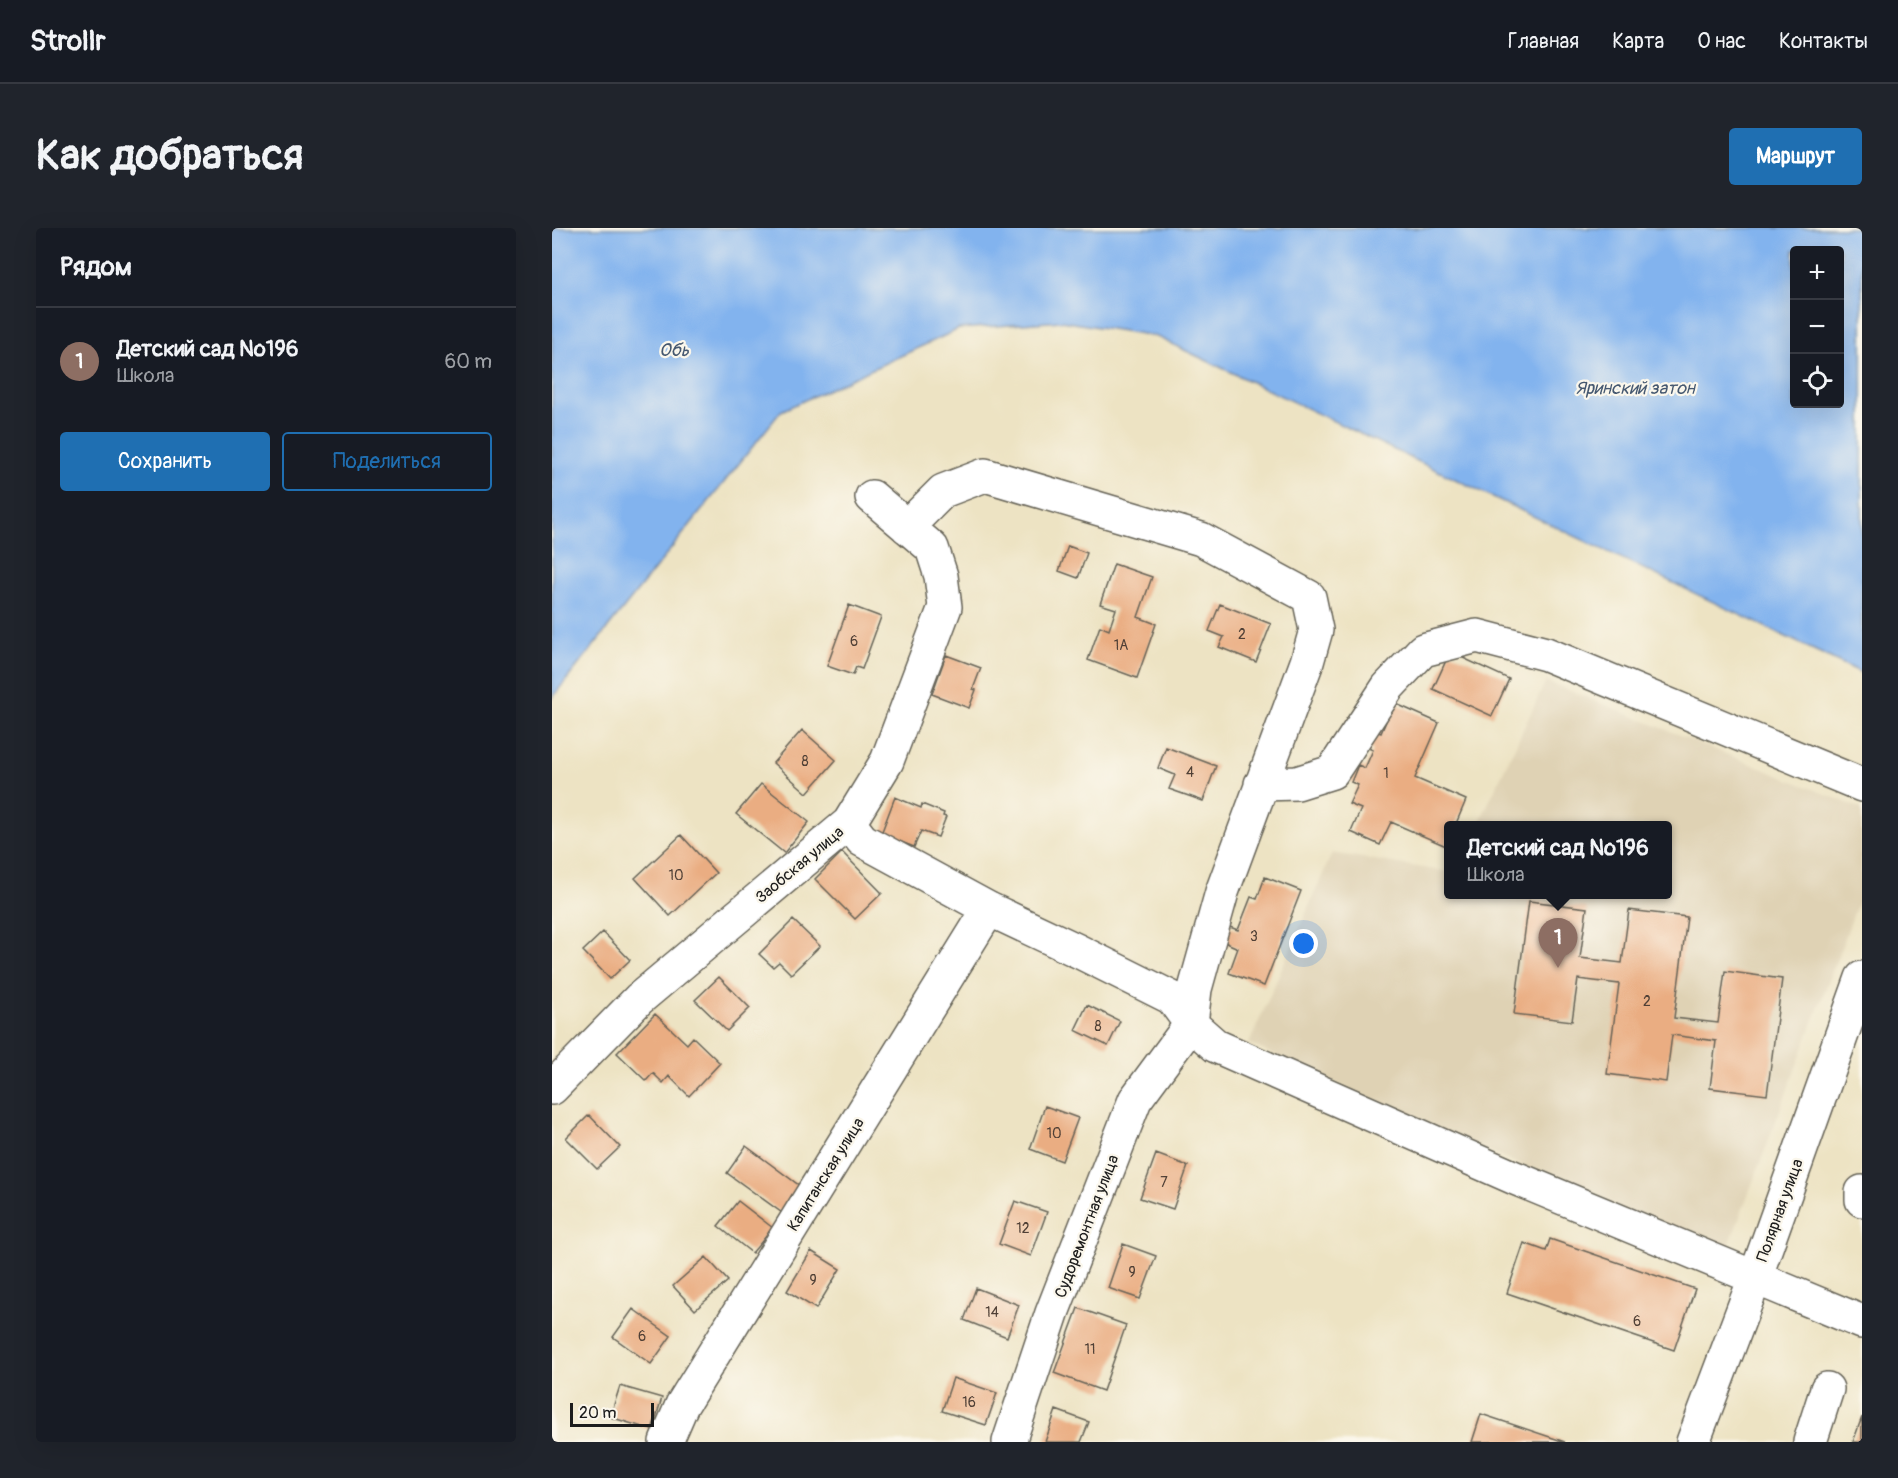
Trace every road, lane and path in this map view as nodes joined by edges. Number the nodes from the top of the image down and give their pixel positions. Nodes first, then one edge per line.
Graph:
1 (872, 497) dead end
2 (907, 527) junction
3 (1261, 784) junction
4 (1862, 785) edge
5 (849, 823) junction
6 (989, 909) junction
7 (1862, 978) edge
8 (1191, 1024) junction
9 (552, 1088) edge
10 (1862, 1192) edge
11 (1862, 1200) edge
12 (1755, 1278) junction
13 (1862, 1322) edge
14 (1827, 1389) dead end
15 (666, 1442) edge
16 (1009, 1442) edge
17 (1693, 1442) edge
18 (1810, 1442) edge

1 - 2 street, Заобская улица
2 - 3 street
2 - 5 street, Заобская улица
3 - 4 street
3 - 8 street
5 - 6 street
5 - 9 street, Заобская улица
6 - 8 street
6 - 15 street, Капитанская улица
7 - 12 street, Полярная улица
8 - 12 street
8 - 16 street, Судоремонтная улица
10 - 11 street
12 - 13 street
12 - 17 street, Полярная улица
14 - 18 street

